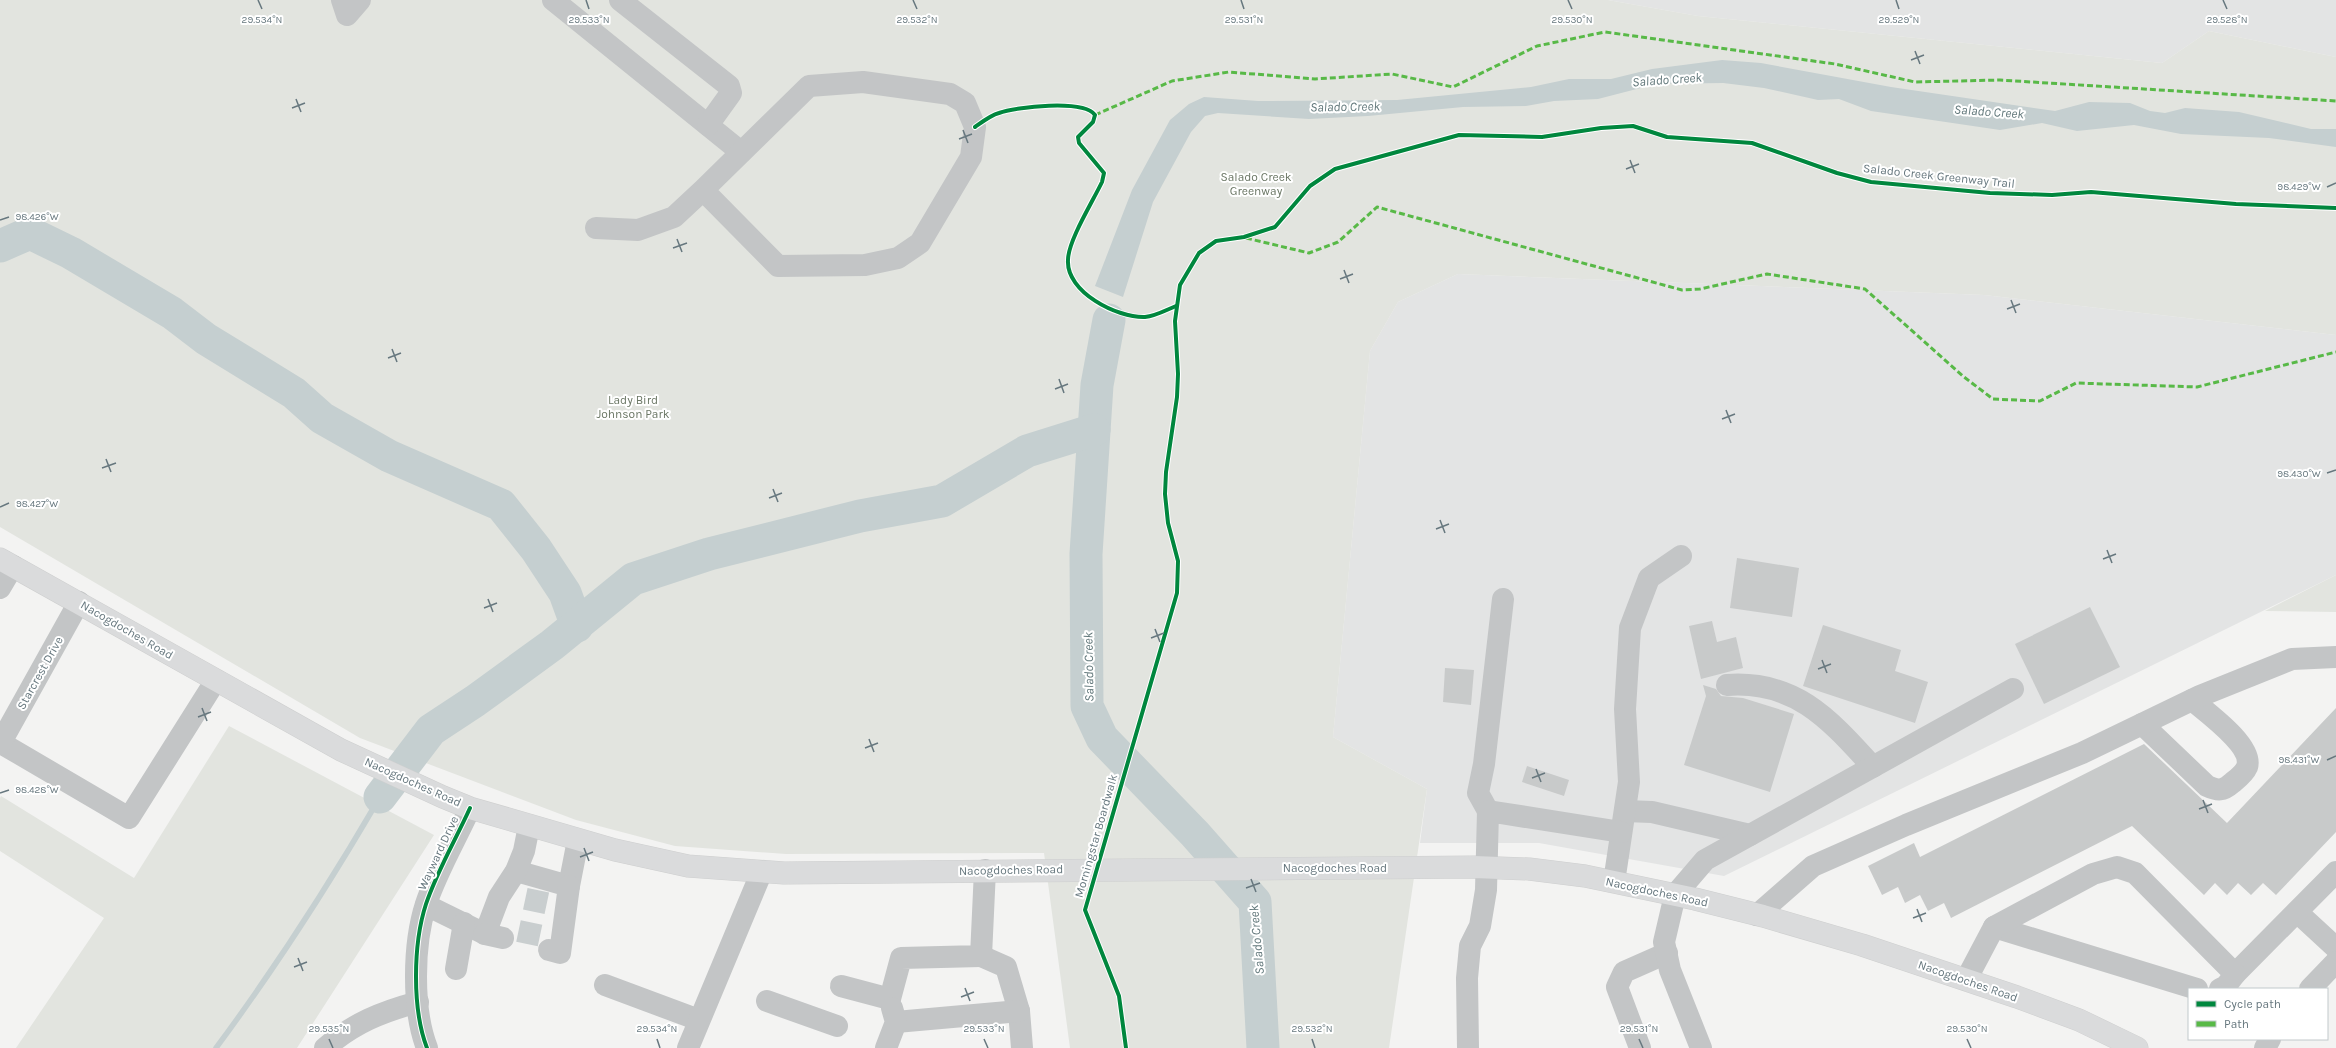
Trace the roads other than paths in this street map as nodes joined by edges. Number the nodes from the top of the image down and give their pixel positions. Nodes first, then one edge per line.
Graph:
1 (342, 0) edge
2 (360, 0) edge
3 (553, 0) edge
4 (620, 0) edge
5 (708, 125) junction
6 (741, 152) junction
7 (703, 190) junction
8 (596, 228) dead end
9 (1681, 556) dead end
10 (6, 562) edge
11 (0, 588) edge
12 (1503, 599) dead end
13 (79, 602) junction
14 (2336, 657) edge
15 (216, 680) junction
16 (1727, 685) dead end
17 (2013, 689) dead end
18 (2192, 700) junction
19 (2142, 724) junction
20 (0, 743) edge
21 (1873, 767) junction
22 (470, 808) junction
23 (1488, 811) junction
24 (1625, 811) junction
25 (529, 826) junction
26 (1621, 832) junction
27 (1750, 835) junction
28 (578, 840) junction
29 (1486, 868) junction
30 (985, 870) junction
31 (516, 871) junction
32 (762, 871) junction
33 (2336, 872) edge
34 (1614, 882) junction
35 (569, 886) junction
36 (1675, 895) junction
37 (426, 905) junction
38 (2297, 912) junction
39 (1757, 914) junction
40 (464, 923) junction
41 (1994, 927) junction
42 (2336, 948) edge
43 (549, 950) dead end
44 (1667, 954) junction
45 (981, 956) junction
46 (2336, 962) edge
47 (456, 969) dead end
48 (2235, 974) junction
49 (1966, 980) junction
50 (605, 985) dead end
51 (841, 986) dead end
52 (2194, 988) edge
53 (2222, 988) edge
54 (2311, 988) edge
55 (890, 999) junction
56 (766, 1001) dead end
57 (418, 1002) junction
58 (1019, 1011) junction
59 (699, 1020) junction
60 (896, 1022) junction
61 (837, 1026) dead end
62 (325, 1048) edge
63 (427, 1048) edge
64 (688, 1048) edge
65 (886, 1048) edge
66 (1022, 1048) edge
67 (1468, 1048) edge
68 (1640, 1048) edge
69 (1702, 1048) edge
70 (2137, 1048) edge

1 - 2 street
3 - 5 street
4 - 5 street
5 - 6 street
6 - 7 street
6 - 7 street
7 - 8 street
9 - 24 street
10 - 11 street
10 - 13 main road, Nacogdoches Road
12 - 23 street
13 - 15 main road, Nacogdoches Road
13 - 20 street, Starcrest Drive
14 - 18 street
15 - 20 street
15 - 22 main road, Nacogdoches Road
16 - 21 street
17 - 21 street
18 - 19 street
18 - 19 street
19 - 39 street
21 - 27 street
22 - 25 main road, Nacogdoches Road
22 - 37 street, Wayward Drive
23 - 26 street
23 - 29 street
24 - 26 street
24 - 27 street
25 - 28 main road, Nacogdoches Road
25 - 31 street
26 - 34 street
27 - 36 street
28 - 32 main road, Nacogdoches Road
28 - 35 street
29 - 30 main road, Nacogdoches Road
29 - 34 main road, Nacogdoches Road
29 - 67 street
30 - 32 main road, Nacogdoches Road
30 - 45 street
31 - 35 street
31 - 40 street
32 - 59 street
33 - 38 street
34 - 36 main road, Nacogdoches Road
35 - 43 street
36 - 39 main road, Nacogdoches Road
36 - 44 street
37 - 40 street
37 - 57 street, Wayward Drive
38 - 42 street
38 - 48 street
39 - 49 main road, Nacogdoches Road
40 - 47 street
41 - 48 street
41 - 49 street
41 - 52 street
44 - 68 street
44 - 69 street
45 - 55 street
45 - 58 street
46 - 54 street
48 - 53 street
49 - 70 main road, Nacogdoches Road
50 - 59 street
51 - 55 street
55 - 60 street
56 - 61 street
57 - 62 street
57 - 63 street, Wayward Drive
58 - 60 street
58 - 66 street
59 - 64 street
60 - 65 street

